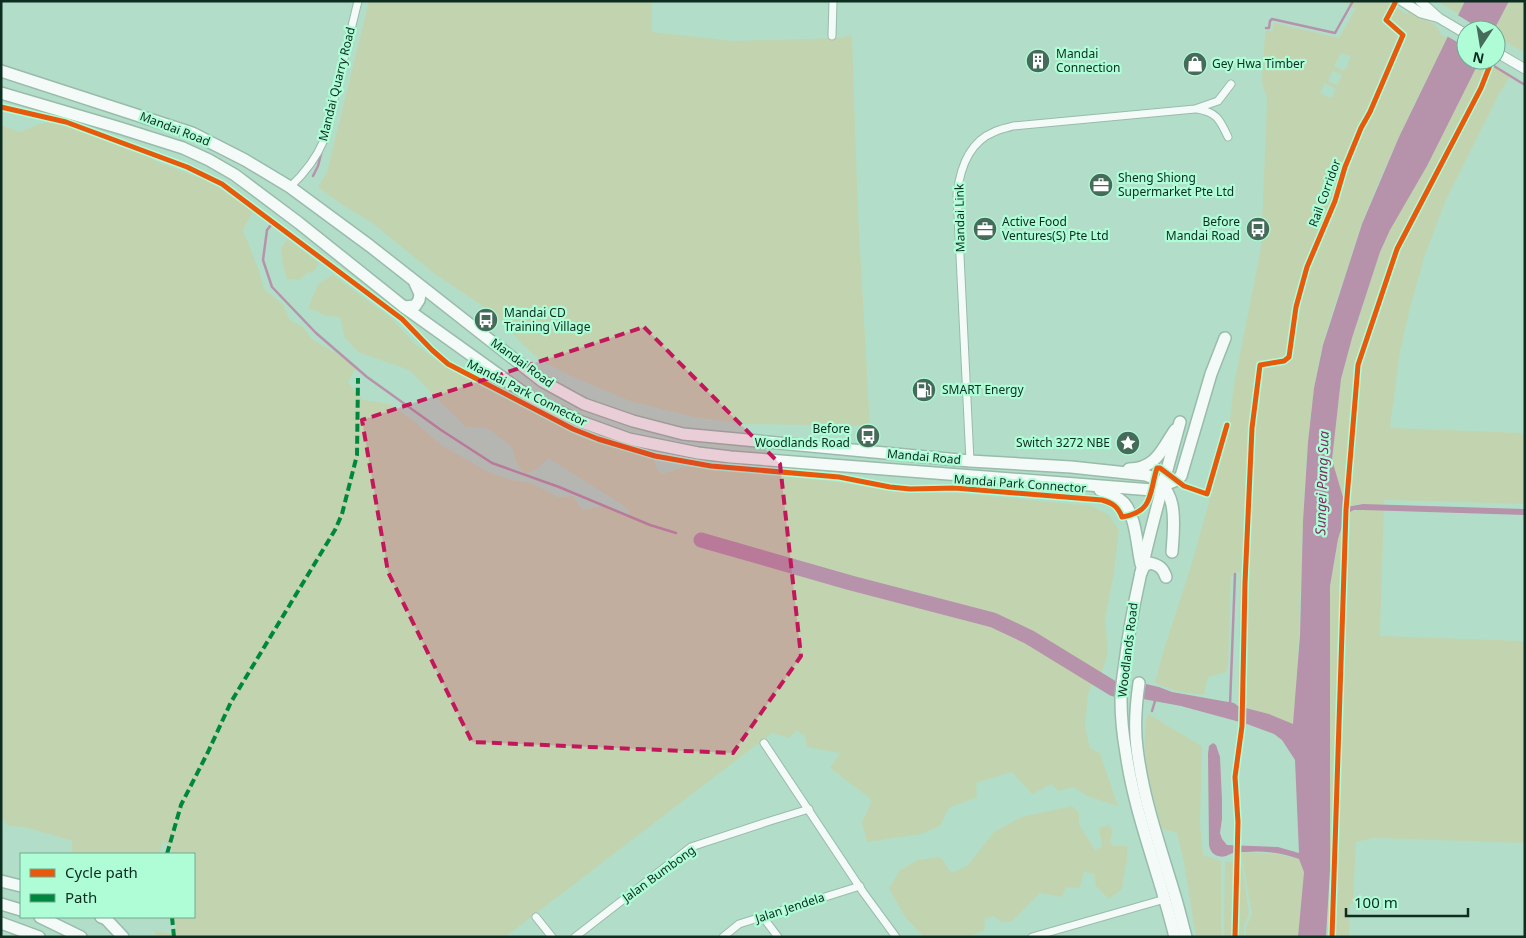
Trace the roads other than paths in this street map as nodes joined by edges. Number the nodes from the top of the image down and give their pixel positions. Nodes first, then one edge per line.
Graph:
1 (358, 1) edge
2 (833, 1) edge
3 (1402, 1) edge
4 (1420, 1) edge
5 (1443, 20) junction
6 (1456, 28) edge
7 (832, 36) dead end
8 (1506, 58) edge
9 (1525, 69) edge
10 (1, 71) edge
11 (1231, 84) dead end
12 (1, 94) edge
13 (1195, 109) junction
14 (1228, 137) dead end
15 (290, 187) junction
16 (413, 280) junction
17 (404, 307) junction
18 (1225, 338) dead end
19 (1174, 443) junction
20 (802, 445) junction
21 (970, 461) junction
22 (815, 464) junction
23 (1143, 467) junction
24 (1107, 470) junction
25 (1088, 486) junction
26 (1162, 486) junction
27 (1172, 552) dead end
28 (1141, 570) junction
29 (1166, 577) dead end
30 (1139, 683) dead end
31 (764, 743) dead end
32 (809, 809) junction
33 (1, 882) edge
34 (20, 886) edge
35 (860, 886) junction
36 (1165, 899) junction
37 (1, 904) edge
38 (20, 910) edge
39 (536, 917) dead end
40 (763, 917) junction
41 (42, 918) edge
42 (104, 918) edge
43 (1, 923) edge
44 (81, 936) edge
45 (40, 937) edge
46 (123, 937) edge
47 (552, 937) edge
48 (575, 937) edge
49 (723, 937) edge
50 (778, 937) edge
51 (896, 937) edge
52 (1032, 937) edge
53 (1175, 937) edge
54 (1186, 937) edge

1 - 15 street, Mandai Quarry Road
2 - 7 street
3 - 5 street
4 - 5 street
5 - 6 street
8 - 9 street
10 - 15 main road, Mandai Road
11 - 13 street, Mandai Link
12 - 17 main road, Mandai Road
13 - 14 street, Mandai Link
13 - 21 street, Mandai Link
15 - 16 main road, Mandai Road
16 - 17 main road
16 - 20 main road, Mandai Road
17 - 22 main road, Mandai Road
18 - 26 main road
19 - 23 main road
19 - 23 main road, Woodlands Road
19 - 26 main road, Woodlands Road
20 - 21 main road, Mandai Road
20 - 22 main road
21 - 24 main road, Mandai Road
22 - 25 main road, Mandai Road
23 - 24 main road
24 - 26 main road
25 - 26 main road
25 - 28 main road
26 - 27 main road
26 - 28 main road, Woodlands Road
28 - 29 main road
28 - 36 main road, Woodlands Road
30 - 54 main road, Woodlands Road
31 - 32 street
32 - 35 street
32 - 48 street, Jalan Bumbong
33 - 34 main road
35 - 40 street, Jalan Jendela
35 - 51 street
36 - 52 street
36 - 53 main road, Woodlands Road
37 - 38 main road
39 - 47 street
40 - 49 street, Jalan Jendela
40 - 50 street
41 - 44 main road
42 - 46 main road
43 - 45 main road

